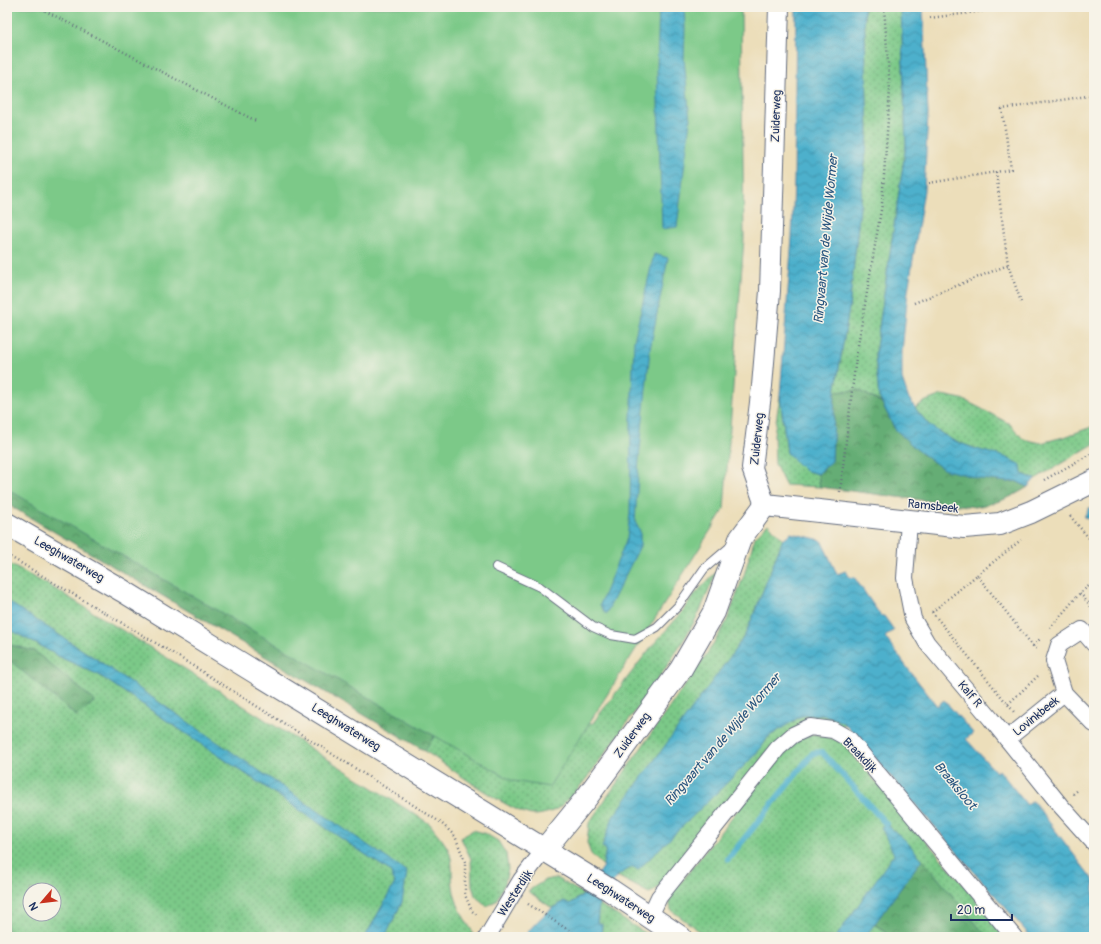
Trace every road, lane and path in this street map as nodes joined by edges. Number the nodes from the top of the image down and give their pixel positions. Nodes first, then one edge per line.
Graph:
1 (38, 7) edge
2 (779, 7) edge
3 (884, 7) edge
4 (1015, 7) edge
5 (930, 18) dead end
6 (1094, 95) edge
7 (256, 122) dead end
8 (996, 172) junction
9 (929, 183) dead end
10 (1008, 265) junction
11 (1021, 302) dead end
12 (914, 303) dead end
13 (1094, 452) edge
14 (1094, 481) edge
15 (1042, 482) dead end
16 (765, 505) junction
17 (837, 512) junction
18 (1067, 512) dead end
19 (909, 521) junction
20 (7, 524) edge
21 (1026, 536) dead end
22 (740, 539) junction
23 (1094, 544) edge
24 (7, 555) edge
25 (496, 567) dead end
26 (977, 575) junction
27 (1094, 582) edge
28 (1080, 593) junction
29 (1094, 610) edge
30 (932, 612) junction
31 (913, 619) junction
32 (1049, 629) dead end
33 (1044, 634) dead end
34 (1094, 644) edge
35 (1034, 646) junction
36 (1054, 661) junction
37 (1064, 693) junction
38 (1008, 704) junction
39 (1094, 724) edge
40 (1025, 725) junction
41 (1007, 739) junction
42 (1094, 843) edge
43 (544, 850) junction
44 (524, 901) dead end
45 (650, 916) junction
46 (490, 932) edge
47 (579, 937) edge
48 (680, 937) edge
49 (1014, 937) edge

1 - 7 path
2 - 16 street, Zuiderweg
3 - 17 path
4 - 5 path
6 - 8 path
8 - 9 path
8 - 10 path
10 - 11 path
10 - 12 path
13 - 15 path
14 - 19 main road, Ramsbeek
16 - 17 main road, Ramsbeek
16 - 22 main road, Zuiderweg
17 - 19 main road, Ramsbeek
18 - 23 path
19 - 31 street, Kalf R
20 - 43 main road, Leeghwaterweg
21 - 26 path
22 - 25 lane
22 - 43 main road, Zuiderweg
24 - 46 path
26 - 30 path
26 - 35 path
27 - 28 path
28 - 29 path
28 - 32 path
30 - 31 path
30 - 38 path
31 - 41 street, Kalf R
33 - 35 path
34 - 36 street
35 - 36 path
36 - 37 street, Lovinkbeek
36 - 38 path
37 - 39 street, Lovinkbeek
37 - 40 street, Lovinkbeek
38 - 40 path
40 - 41 street, Lovinkbeek
41 - 42 street, Kalf R
43 - 45 main road, Leeghwaterweg
43 - 46 street, Westerdijk
44 - 47 path
45 - 48 main road, Leeghwaterweg
45 - 49 street, Braakdijk

